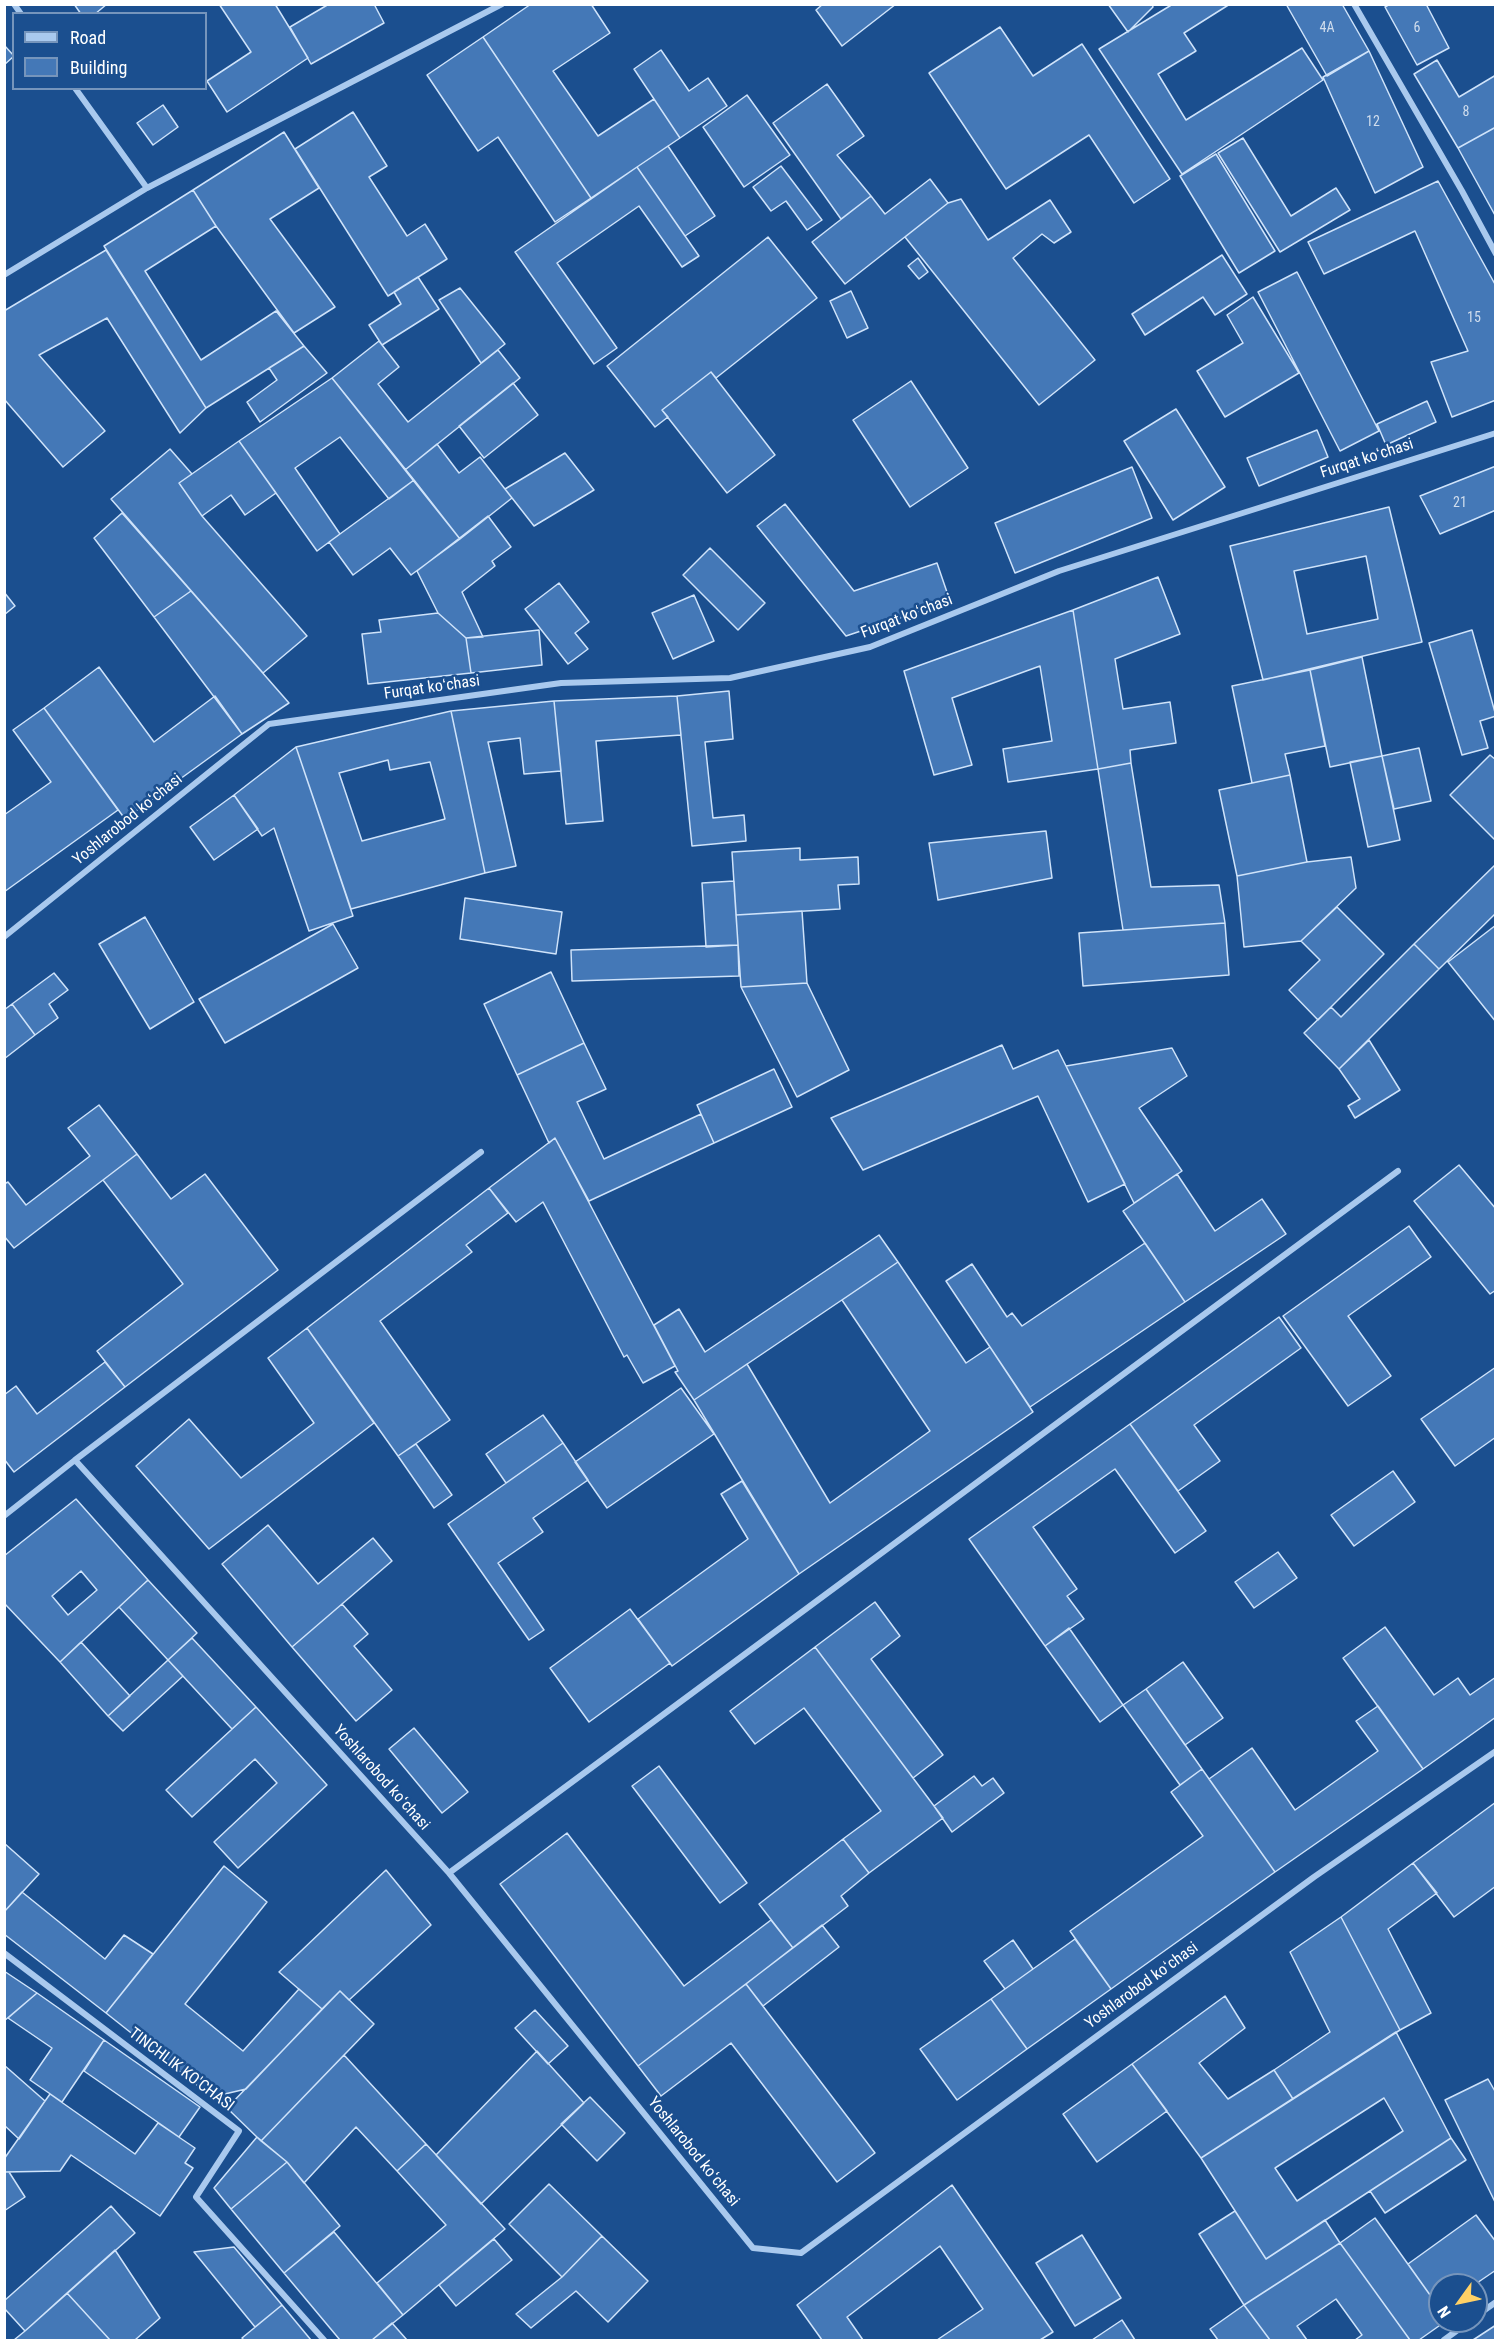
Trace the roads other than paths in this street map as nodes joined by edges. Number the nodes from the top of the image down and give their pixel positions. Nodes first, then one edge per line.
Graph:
1 (502, 4) edge
2 (1354, 4) edge
3 (76, 90) edge
4 (147, 188) junction
5 (1496, 254) edge
6 (4, 275) edge
7 (1496, 433) edge
8 (269, 724) joint
9 (4, 937) edge
10 (481, 1152) dead end
11 (1398, 1171) dead end
12 (75, 1460) junction
13 (4, 1516) edge
14 (1496, 1751) edge
15 (449, 1873) junction
16 (4, 1953) edge
17 (324, 2340) edge

1 - 4 street
2 - 5 street
3 - 4 street
4 - 6 street
7 - 8 street, Furqat koʻchasi
8 - 9 street, Yoshlarobod koʻchasi
10 - 12 street
11 - 15 street
12 - 13 street
12 - 15 street, Yoshlarobod koʻchasi
14 - 15 street, Yoshlarobod koʻchasi
16 - 17 street, TINCHLIK KO'CHASI

